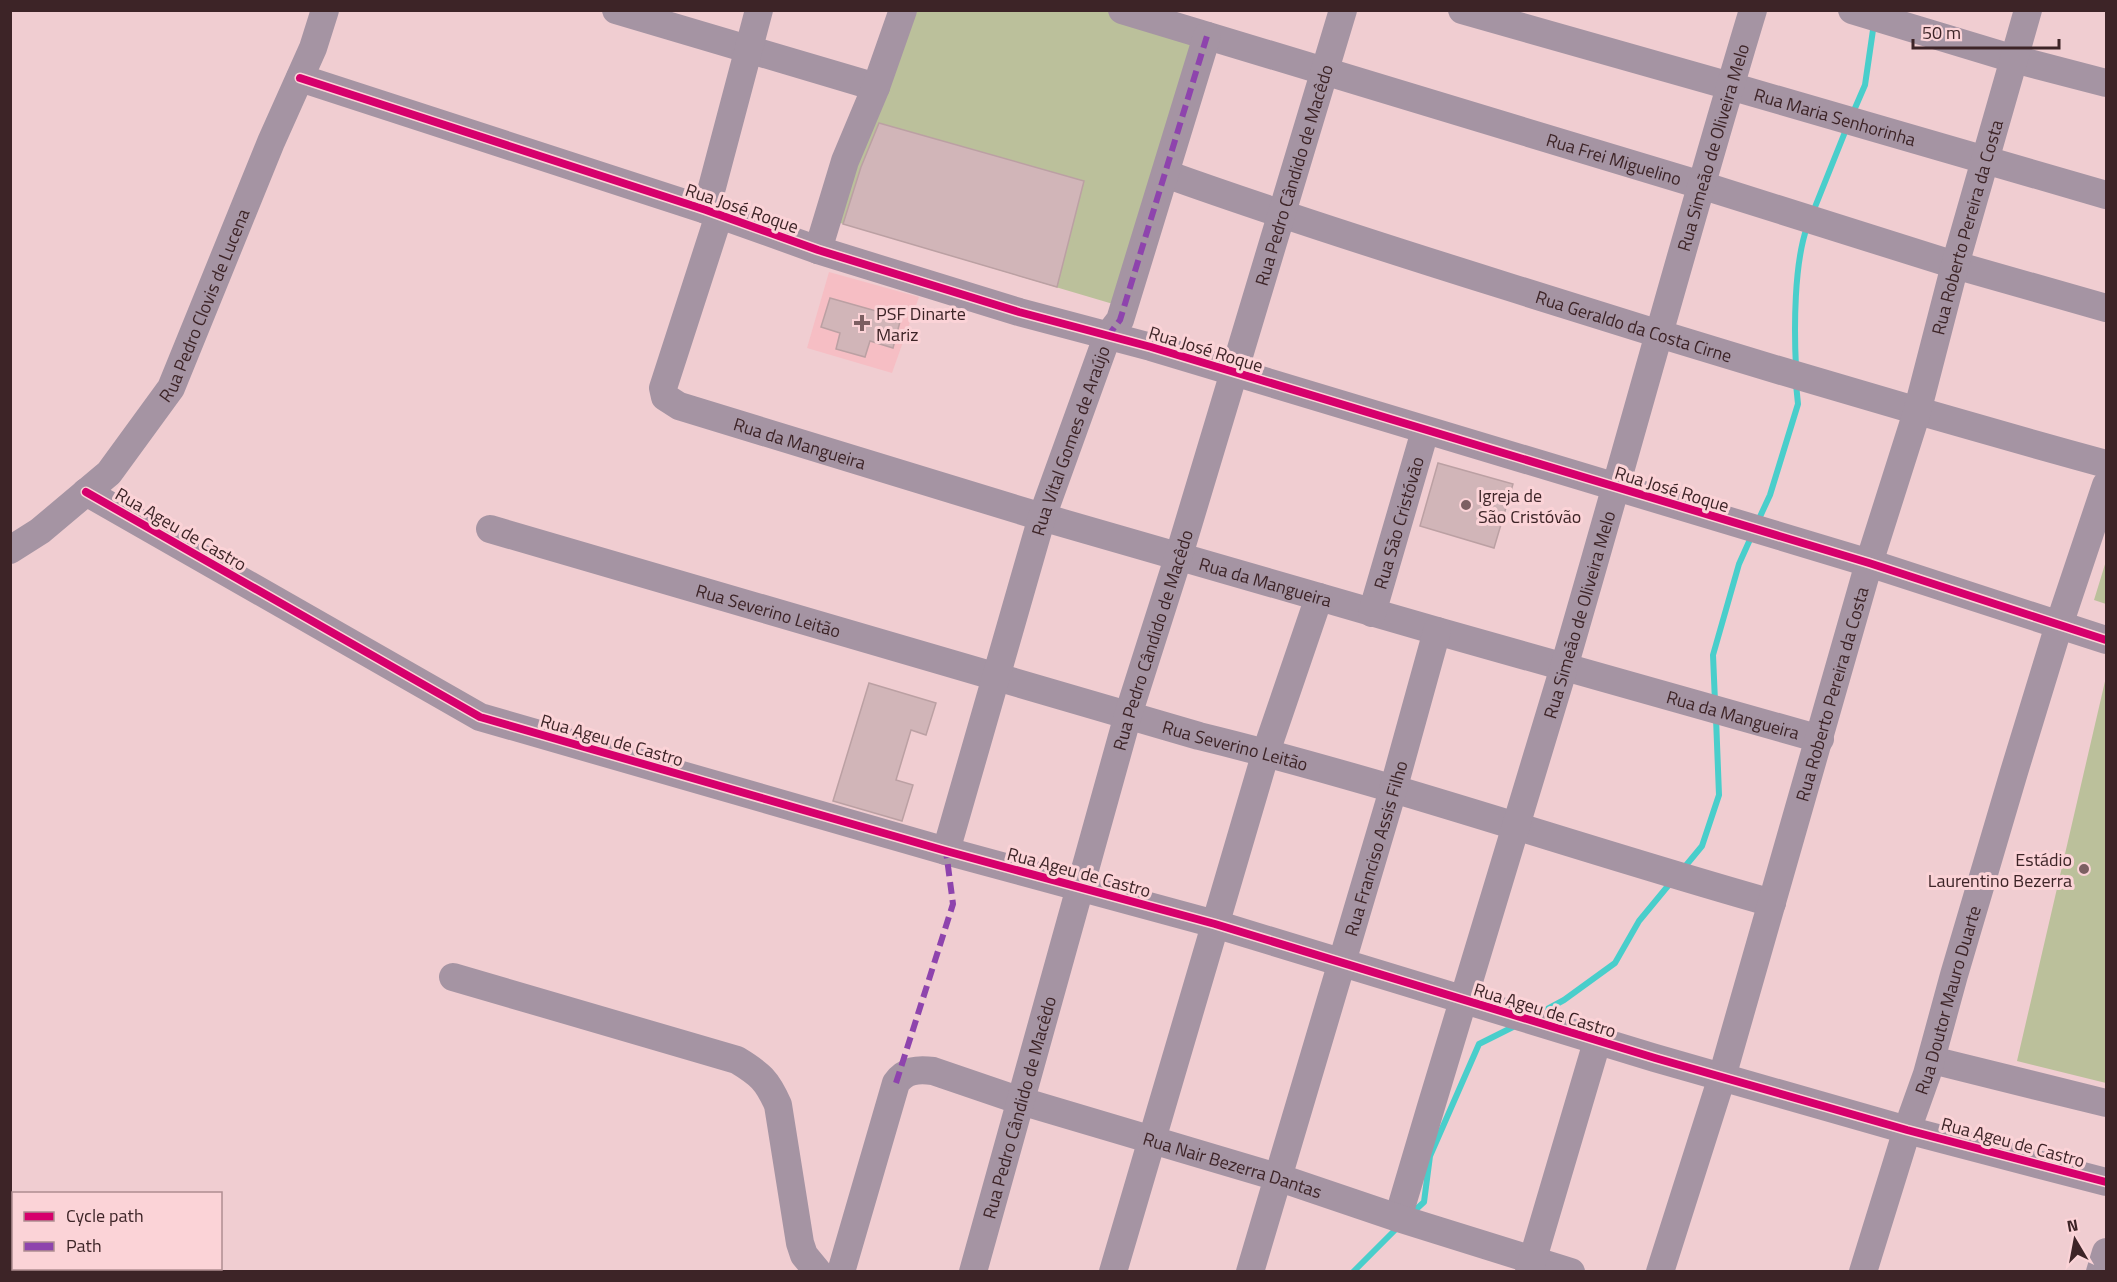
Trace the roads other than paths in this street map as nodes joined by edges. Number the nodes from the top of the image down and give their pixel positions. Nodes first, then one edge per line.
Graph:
1 (325, 10) edge
2 (616, 10) edge
3 (759, 10) edge
4 (903, 10) edge
5 (1122, 10) edge
6 (1343, 10) edge
7 (1462, 10) edge
8 (1753, 10) edge
9 (1852, 10) edge
10 (2028, 10) edge
11 (1207, 36) junction
12 (748, 50) junction
13 (2013, 59) junction
14 (1324, 72) junction
15 (300, 78) junction
16 (2106, 83) edge
17 (1730, 86) junction
18 (876, 87) junction
19 (1985, 160) junction
20 (1166, 174) junction
21 (1701, 185) junction
22 (2106, 195) edge
23 (713, 213) junction
24 (1281, 215) junction
25 (818, 250) junction
26 (1955, 265) junction
27 (2106, 308) edge
28 (1659, 335) junction
29 (1107, 337) junction
30 (1233, 372) junction
31 (1917, 412) junction
32 (1425, 431) junction
33 (2106, 464) edge
34 (2106, 484) edge
35 (1614, 487) junction
36 (86, 492) junction
37 (1042, 517) junction
38 (490, 529) dead end
39 (10, 550) edge
40 (1179, 555) junction
41 (1869, 562) junction
42 (1319, 597) junction
43 (1372, 612) junction
44 (2060, 625) junction
45 (1437, 632) junction
46 (2106, 640) edge
47 (1564, 666) junction
48 (998, 676) junction
49 (1128, 715) junction
50 (1820, 739) junction
51 (1266, 752) junction
52 (1393, 790) junction
53 (1515, 825) junction
54 (946, 851) junction
55 (1079, 888) junction
56 (1772, 903) junction
57 (1215, 924) junction
58 (1341, 962) junction
59 (453, 977) dead end
60 (1461, 1001) junction
61 (1597, 1042) junction
62 (1932, 1060) junction
63 (1722, 1077) junction
64 (1021, 1101) junction
65 (2106, 1103) edge
66 (1907, 1130) junction
67 (1151, 1141) junction
68 (1277, 1177) junction
69 (2106, 1182) edge
70 (1398, 1218) junction
71 (2106, 1252) edge
72 (1531, 1265) edge
73 (818, 1272) edge
74 (841, 1272) edge
75 (973, 1272) edge
76 (1113, 1272) edge
77 (1250, 1272) edge
78 (1571, 1272) edge
79 (1660, 1272) edge
80 (1863, 1272) edge
81 (2100, 1272) edge

1 - 15 street, Rua Pedro Clovis de Lucena
2 - 12 street
3 - 12 street
4 - 18 street
5 - 11 street, Rua Frei Miguelino
6 - 14 street, Rua Pedro Cândido de Macêdo
7 - 17 street, Rua Maria Senhorinha
8 - 17 street, Rua Simeão de Oliveira Melo
9 - 13 street
10 - 13 street, Rua Roberto Pereira da Costa
11 - 14 street, Rua Frei Miguelino
11 - 20 street, Rua Vital Gomes de Araújo
12 - 18 street
12 - 23 street
13 - 16 street
13 - 19 street, Rua Roberto Pereira da Costa
14 - 21 street, Rua Frei Miguelino
14 - 24 street, Rua Pedro Cândido de Macêdo
15 - 23 street, Rua José Roque
15 - 36 street, Rua Pedro Clovis de Lucena
17 - 19 street, Rua Maria Senhorinha
17 - 21 street, Rua Simeão de Oliveira Melo
18 - 25 street
19 - 22 street, Rua Maria Senhorinha
19 - 26 street, Rua Roberto Pereira da Costa
20 - 24 street, Rua Geraldo da Costa Cirne
20 - 29 street, Rua Vital Gomes de Araújo
21 - 26 street, Rua Frei Miguelino
21 - 28 street, Rua Simeão de Oliveira Melo
23 - 25 street, Rua José Roque
23 - 37 street, Rua da Mangueira
24 - 28 street, Rua Geraldo da Costa Cirne
24 - 30 street, Rua Pedro Cândido de Macêdo
25 - 29 street, Rua José Roque
26 - 27 street, Rua Frei Miguelino
26 - 31 street, Rua Roberto Pereira da Costa
28 - 31 street, Rua Geraldo da Costa Cirne
28 - 35 street, Rua Simeão de Oliveira Melo
29 - 30 street, Rua José Roque
29 - 37 street, Rua Vital Gomes de Araújo
30 - 32 street, Rua José Roque
30 - 40 street, Rua Pedro Cândido de Macêdo
31 - 33 street, Rua Geraldo da Costa Cirne
31 - 41 street, Rua Roberto Pereira da Costa
32 - 35 street, Rua José Roque
32 - 43 street, Rua São Cristóvão
34 - 44 street, Rua Doutor Mauro Duarte
35 - 41 street, Rua José Roque
35 - 47 street, Rua Simeão de Oliveira Melo
36 - 39 street, Rua Pedro Clovis de Lucena
36 - 54 street, Rua Ageu de Castro
37 - 40 street, Rua da Mangueira
37 - 48 street, Rua Vital Gomes de Araújo
38 - 48 street, Rua Severino Leitão
40 - 42 street, Rua da Mangueira
40 - 49 street, Rua Pedro Cândido de Macêdo
41 - 44 street, Rua José Roque
41 - 50 street, Rua Roberto Pereira da Costa
42 - 43 street, Rua da Mangueira
42 - 51 street
43 - 45 street, Rua da Mangueira
44 - 46 street, Rua José Roque
44 - 62 street, Rua Doutor Mauro Duarte
45 - 47 street, Rua da Mangueira
45 - 52 street, Rua Franciso Assis Filho
47 - 50 street, Rua da Mangueira
47 - 53 street, Rua Simeão de Oliveira Melo
48 - 49 street, Rua Severino Leitão
48 - 54 street, Rua Vital Gomes de Araújo
49 - 51 street, Rua Severino Leitão
49 - 55 street, Rua Pedro Cândido de Macêdo
50 - 56 street, Rua Roberto Pereira da Costa
51 - 52 street, Rua Severino Leitão
51 - 57 street
52 - 53 street, Rua Severino Leitão
52 - 58 street, Rua Franciso Assis Filho
53 - 56 street, Rua Severino Leitão
53 - 60 street, Rua Simeão de Oliveira Melo
54 - 55 street, Rua Ageu de Castro
55 - 57 street, Rua Ageu de Castro
55 - 64 street, Rua Pedro Cândido de Macêdo
56 - 63 street, Rua Roberto Pereira da Costa
57 - 58 street, Rua Ageu de Castro
57 - 67 street
58 - 60 street, Rua Ageu de Castro
58 - 68 street, Rua Franciso Assis Filho
59 - 73 street
60 - 61 street, Rua Ageu de Castro
60 - 70 street, Rua Simeão de Oliveira Melo
61 - 63 street, Rua Ageu de Castro
61 - 72 street
62 - 65 street
62 - 66 street, Rua Doutor Mauro Duarte
63 - 66 street, Rua Ageu de Castro
63 - 79 street, Rua Roberto Pereira da Costa
64 - 67 street, Rua Nair Bezerra Dantas
64 - 74 street, Rua Nair Bezerra Dantas
64 - 75 street, Rua Pedro Cândido de Macêdo
66 - 69 street, Rua Ageu de Castro
66 - 80 street, Rua Doutor Mauro Duarte
67 - 68 street, Rua Nair Bezerra Dantas
67 - 76 street
68 - 70 street, Rua Nair Bezerra Dantas
68 - 77 street, Rua Franciso Assis Filho
70 - 72 street, Rua Nair Bezerra Dantas
71 - 81 street
72 - 78 street, Rua Nair Bezerra Dantas

